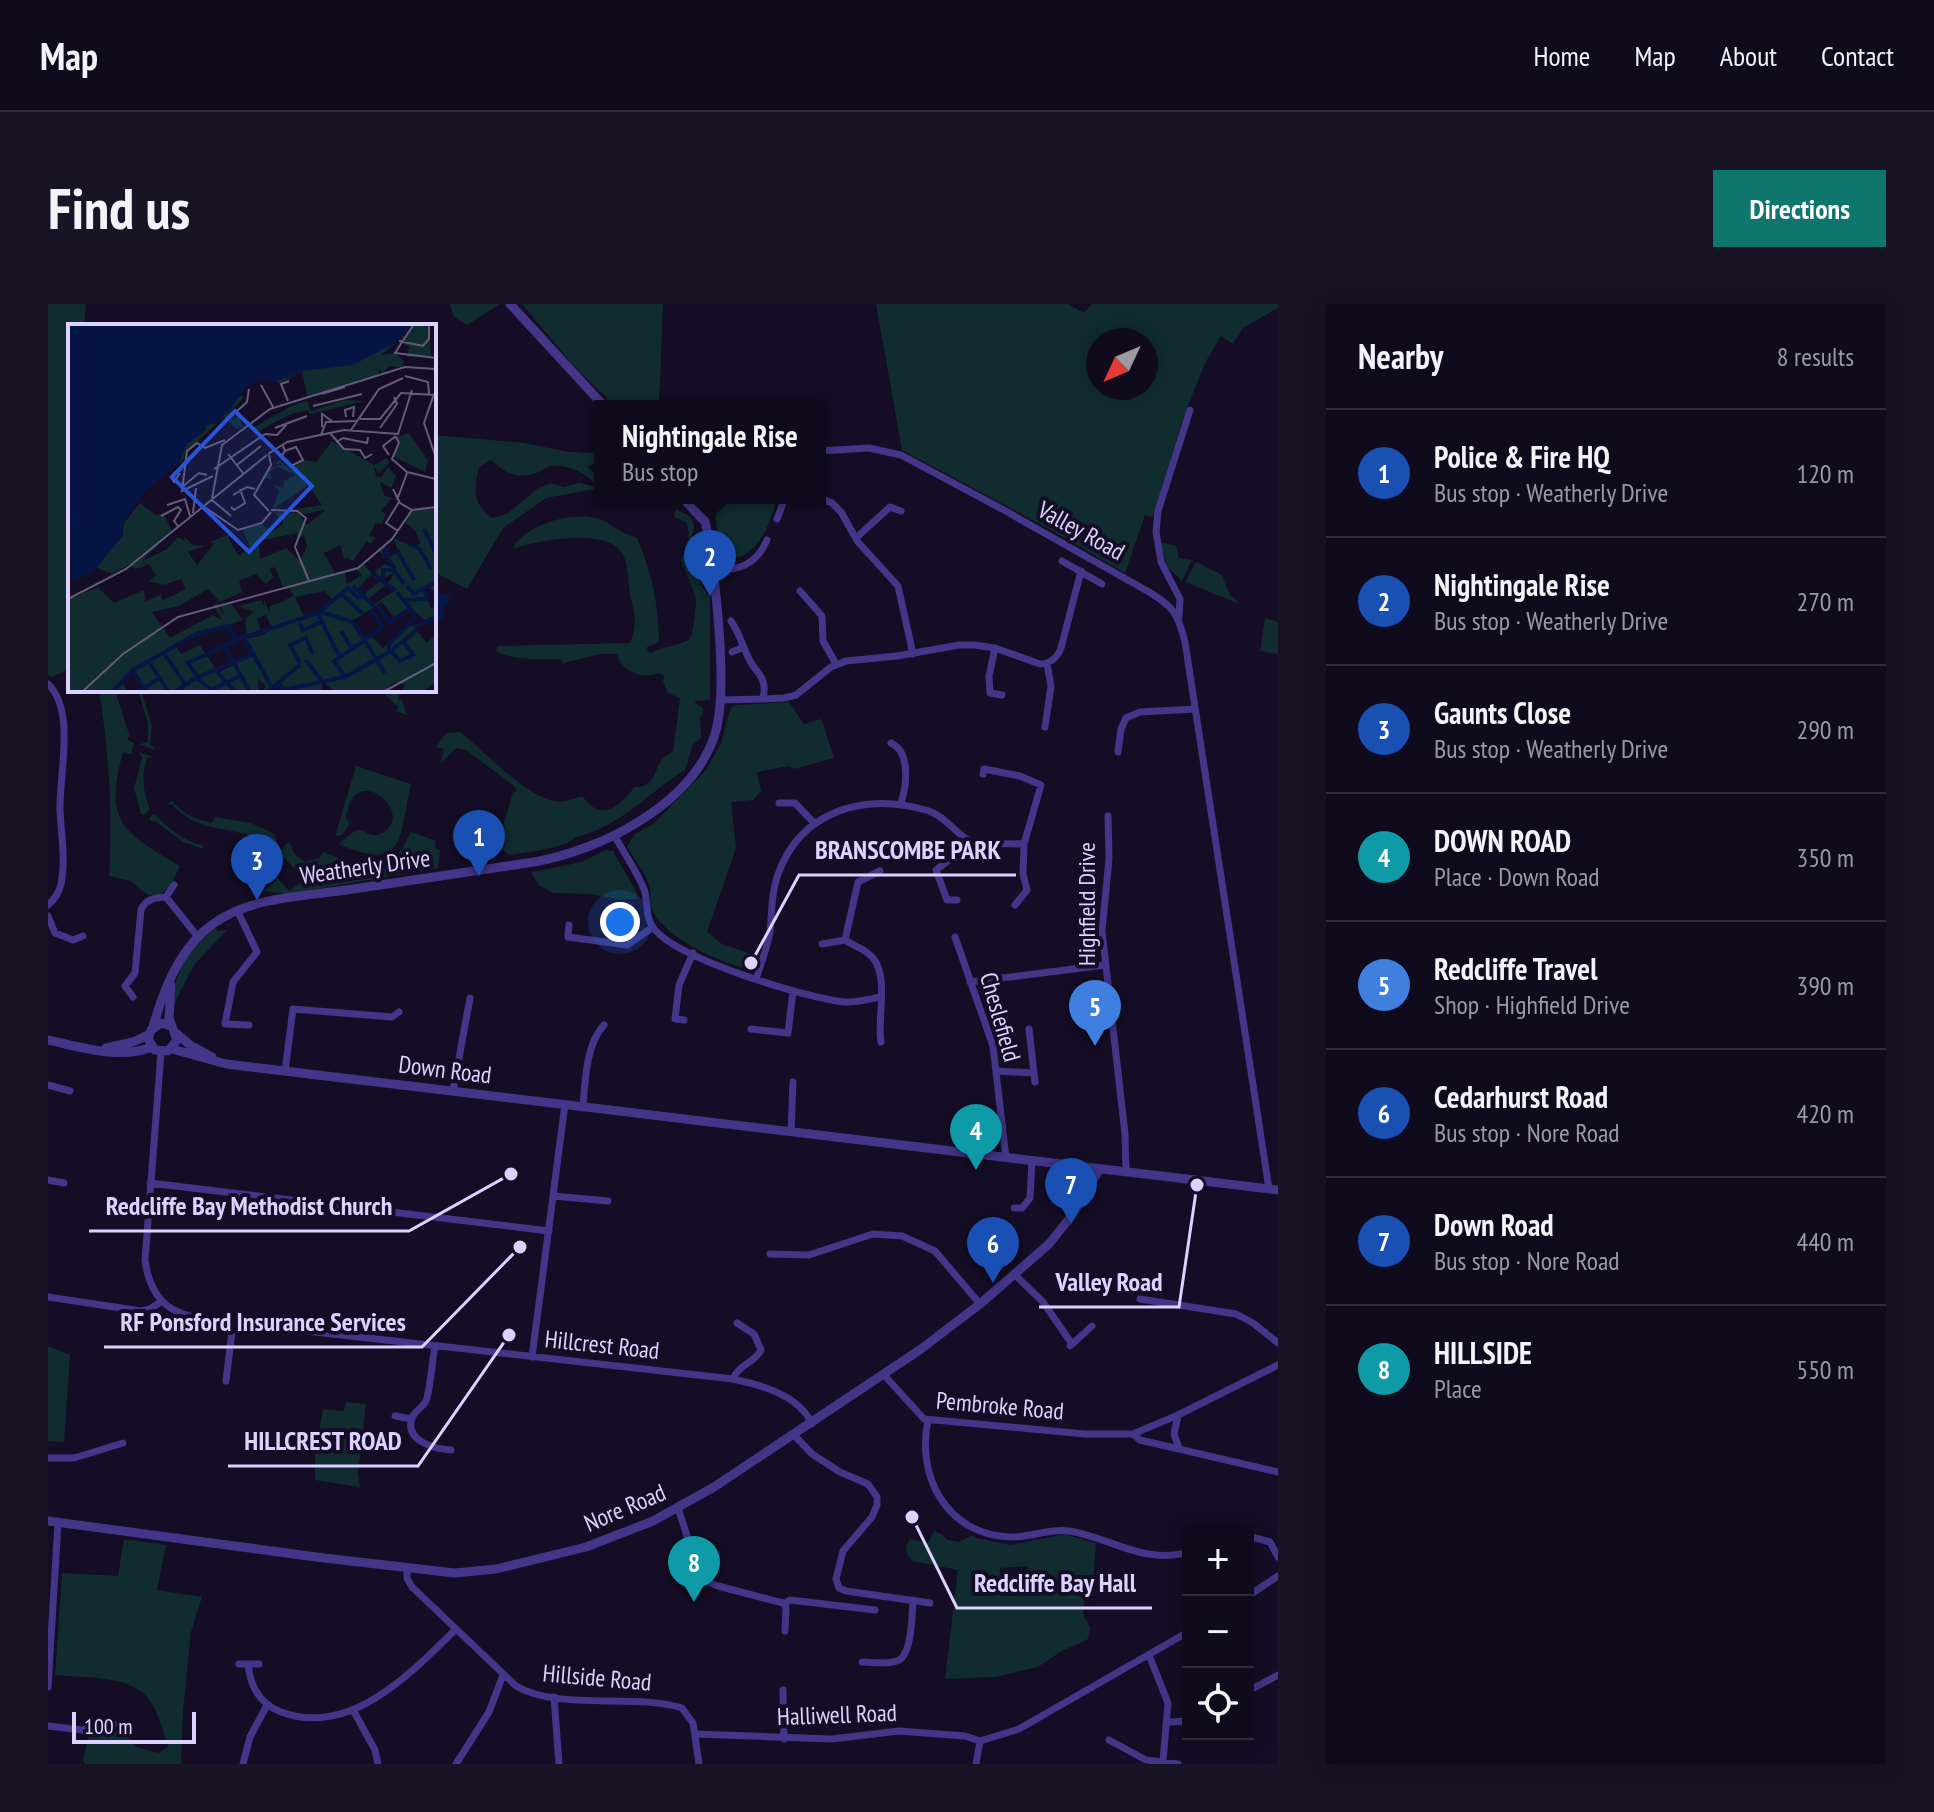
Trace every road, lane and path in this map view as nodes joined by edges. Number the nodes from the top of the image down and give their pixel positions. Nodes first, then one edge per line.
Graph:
1 (510, 304) edge
2 (598, 400) edge
3 (1190, 410) dead end
4 (826, 451) edge
5 (826, 502) edge
6 (688, 504) edge
7 (701, 504) edge
8 (783, 504) edge
9 (901, 511) dead end
10 (777, 519) dead end
11 (704, 521) junction
12 (856, 538) junction
13 (767, 540) dead end
14 (763, 550) junction
15 (773, 554) dead end
16 (1062, 561) dead end
17 (712, 571) junction
18 (1081, 571) junction
19 (1102, 584) dead end
20 (800, 591) dead end
21 (1059, 605) dead end
22 (1071, 608) junction
23 (1179, 617) junction
24 (731, 621) dead end
25 (744, 647) junction
26 (995, 648) junction
27 (732, 652) dead end
28 (913, 654) junction
29 (836, 664) junction
30 (1047, 664) junction
31 (48, 684) edge
32 (990, 693) junction
33 (1002, 695) dead end
34 (763, 699) junction
35 (721, 700) junction
36 (984, 700) dead end
37 (1195, 709) junction
38 (1048, 710) junction
39 (1058, 711) dead end
40 (1118, 713) dead end
41 (1126, 718) junction
42 (1045, 727) dead end
43 (891, 743) dead end
44 (1118, 752) dead end
45 (981, 758) dead end
46 (779, 803) dead end
47 (900, 805) junction
48 (48, 808) edge
49 (60, 809) junction
50 (1108, 816) dead end
51 (815, 824) junction
52 (614, 835) junction
53 (966, 840) junction
54 (1024, 844) junction
55 (852, 871) dead end
56 (880, 871) dead end
57 (860, 880) junction
58 (174, 885) dead end
59 (1027, 890) junction
60 (1037, 890) dead end
61 (166, 897) junction
62 (957, 900) dead end
63 (48, 905) edge
64 (1015, 905) dead end
65 (237, 910) junction
66 (48, 916) edge
67 (569, 925) dead end
68 (653, 927) junction
69 (52, 936) edge
70 (83, 936) dead end
71 (198, 937) junction
72 (955, 937) dead end
73 (845, 940) junction
74 (822, 944) dead end
75 (257, 952) junction
76 (693, 953) junction
77 (267, 954) dead end
78 (1105, 965) junction
79 (172, 978) junction
80 (756, 979) junction
81 (970, 982) junction
82 (793, 991) junction
83 (133, 997) dead end
84 (881, 997) junction
85 (470, 998) dead end
86 (399, 1012) dead end
87 (675, 1019) dead end
88 (216, 1024) dead end
89 (225, 1024) junction
90 (249, 1025) dead end
91 (599, 1028) dead end
92 (751, 1029) dead end
93 (1029, 1029) dead end
94 (173, 1030) junction
95 (151, 1031) junction
96 (788, 1033) junction
97 (798, 1035) dead end
98 (877, 1037) dead end
99 (48, 1040) edge
100 (162, 1049) junction
101 (95, 1050) junction
102 (226, 1064) junction
103 (285, 1071) junction
104 (996, 1071) junction
105 (793, 1082) dead end
106 (48, 1085) edge
107 (57, 1087) junction
108 (70, 1091) dead end
109 (453, 1091) junction
110 (54, 1097) dead end
111 (565, 1104) junction
112 (583, 1107) junction
113 (791, 1132) junction
114 (1006, 1158) junction
115 (1032, 1160) junction
116 (1099, 1170) junction
117 (1126, 1172) junction
118 (50, 1180) edge
119 (64, 1183) dead end
120 (150, 1183) junction
121 (50, 1190) dead end
122 (1273, 1190) edge
123 (554, 1193) junction
124 (599, 1195) dead end
125 (608, 1201) dead end
126 (1019, 1210) dead end
127 (549, 1231) junction
128 (770, 1254) dead end
129 (1015, 1275) junction
130 (1150, 1289) dead end
131 (48, 1297) edge
132 (162, 1301) junction
133 (980, 1304) junction
134 (752, 1321) dead end
135 (233, 1323) junction
136 (737, 1323) dead end
137 (1092, 1326) dead end
138 (747, 1329) junction
139 (1276, 1344) edge
140 (435, 1346) junction
141 (532, 1357) junction
142 (1277, 1364) edge
143 (884, 1375) junction
144 (733, 1379) junction
145 (226, 1381) dead end
146 (1178, 1415) junction
147 (395, 1416) dead end
148 (412, 1419) junction
149 (928, 1420) junction
150 (812, 1424) junction
151 (1133, 1434) junction
152 (795, 1436) junction
153 (123, 1443) dead end
154 (1179, 1448) junction
155 (451, 1450) dead end
156 (48, 1458) edge
157 (1278, 1472) edge
158 (678, 1508) junction
159 (53, 1522) edge
160 (1254, 1538) edge
161 (1274, 1544) edge
162 (1182, 1553) edge
163 (1278, 1557) edge
164 (407, 1568) junction
165 (1278, 1576) edge
166 (1254, 1592) edge
167 (913, 1600) junction
168 (930, 1603) dead end
169 (784, 1604) junction
170 (50, 1610) edge
171 (875, 1610) dead end
172 (456, 1629) junction
173 (785, 1631) dead end
174 (1182, 1636) edge
175 (1149, 1655) junction
176 (259, 1664) dead end
177 (867, 1664) dead end
178 (503, 1675) junction
179 (1278, 1675) edge
180 (48, 1687) edge
181 (1254, 1688) edge
182 (783, 1690) dead end
183 (554, 1697) junction
184 (267, 1705) junction
185 (353, 1710) junction
186 (1182, 1721) edge
187 (1168, 1722) junction
188 (114, 1724) dead end
189 (48, 1726) edge
190 (695, 1734) junction
191 (784, 1739) junction
192 (980, 1741) junction
193 (1115, 1741) dead end
194 (1163, 1761) junction
195 (243, 1764) edge
196 (378, 1764) edge
197 (456, 1764) edge
198 (559, 1764) edge
199 (699, 1764) edge
200 (976, 1764) edge
201 (1178, 1764) edge

1 - 2 street
3 - 23 street
4 - 23 street, Valley Road
5 - 12 street
6 - 11 street
7 - 11 street, Weatherly Drive
8 - 10 street
9 - 12 street
11 - 17 street, Weatherly Drive
12 - 28 street
13 - 14 street
14 - 15 street
14 - 17 street
16 - 18 street
17 - 35 street, Weatherly Drive
18 - 19 street
18 - 22 street
20 - 29 street
21 - 22 street
22 - 30 street
23 - 37 street
24 - 25 street
25 - 27 street
25 - 34 street
26 - 28 street
26 - 30 street
26 - 32 street
28 - 29 street
29 - 34 street
30 - 38 street
31 - 49 street
32 - 33 street
32 - 36 street
34 - 35 street
35 - 52 street, Weatherly Drive
37 - 41 street
37 - 122 street
38 - 39 street
38 - 42 street
40 - 41 street
41 - 44 street
43 - 47 street
45 - 54 street
46 - 51 street
47 - 51 street
47 - 53 street
48 - 49 street
49 - 63 street
50 - 78 street, Highfield Drive
51 - 80 street
52 - 65 street, Weatherly Drive
52 - 68 street
53 - 54 street
53 - 62 street
54 - 59 street
55 - 57 street
56 - 57 street
57 - 73 street
58 - 61 street
59 - 60 street
59 - 64 street
61 - 71 street
61 - 83 street
65 - 71 street, Weatherly Drive
65 - 75 street
66 - 69 street
67 - 68 street
68 - 76 street
69 - 70 street
71 - 79 street, Weatherly Drive
72 - 81 street, Cheslefield
73 - 74 street
73 - 84 street
75 - 77 street
75 - 89 street
76 - 80 street
76 - 87 street
78 - 81 street
78 - 117 street, Highfield Drive
79 - 94 street, Weatherly Drive
79 - 95 street, Weatherly Drive
80 - 82 street
81 - 104 street, Cheslefield
82 - 84 street
82 - 96 street
84 - 98 street
85 - 109 street
86 - 103 street
88 - 89 street
89 - 90 street
91 - 112 street
92 - 96 street
93 - 104 street
94 - 95 street, Down Road
94 - 100 street
94 - 102 street, Down Road
95 - 100 street
95 - 101 street, Down Road
96 - 97 street
99 - 101 street, Down Road
100 - 101 street, Down Road
100 - 102 street, Down Road
100 - 120 street
102 - 103 street, Down Road
103 - 109 street, Down Road
104 - 114 street, Cheslefield
105 - 113 street
106 - 107 street
107 - 108 street
107 - 110 street
109 - 111 street, Down Road
111 - 112 street, Down Road
111 - 123 street
112 - 113 street, Down Road
113 - 114 street, Down Road
114 - 115 street, Down Road
115 - 116 street, Down Road
115 - 126 street
116 - 117 street, Down Road
116 - 129 street, Nore Road
117 - 122 street, Down Road
118 - 119 street
118 - 121 street
120 - 127 street
120 - 132 street
123 - 124 street
123 - 125 street
123 - 127 street
127 - 141 street
128 - 133 street
129 - 133 street, Nore Road
129 - 137 street
130 - 139 street
131 - 132 street
132 - 135 street, Hillcrest Road
133 - 143 street, Nore Road
134 - 138 street
135 - 140 street, Hillcrest Road
135 - 145 street
136 - 138 street
138 - 144 street
140 - 141 street, Hillcrest Road
140 - 148 street
141 - 144 street, Hillcrest Road
142 - 146 street
143 - 149 street, Pembroke Road
143 - 150 street, Nore Road
144 - 150 street, Hillcrest Road
146 - 151 street
146 - 154 street
147 - 148 street
148 - 155 street
149 - 151 street, Pembroke Road
149 - 162 street
150 - 152 street, Nore Road
151 - 154 street
152 - 158 street, Nore Road
152 - 167 street
153 - 156 street
154 - 157 street
158 - 164 street, Nore Road
158 - 169 street
159 - 164 street, Nore Road
159 - 170 street
160 - 161 street
161 - 163 street
164 - 172 street, Hillside Road
165 - 166 street
167 - 168 street
167 - 177 street
169 - 171 street
169 - 173 street
170 - 180 street
172 - 178 street, Hillside Road
172 - 185 street
174 - 175 street
175 - 187 street
175 - 192 street
176 - 184 street
178 - 183 street, Hillside Road
178 - 197 street
179 - 181 street
182 - 191 street
183 - 190 street, Hillside Road
183 - 198 street
184 - 185 street
184 - 195 street
185 - 196 street
186 - 187 street
187 - 194 street
188 - 189 street
190 - 191 street, Halliwell Road
190 - 199 street
191 - 192 street, Halliwell Road
192 - 200 street
193 - 194 street
194 - 201 street

